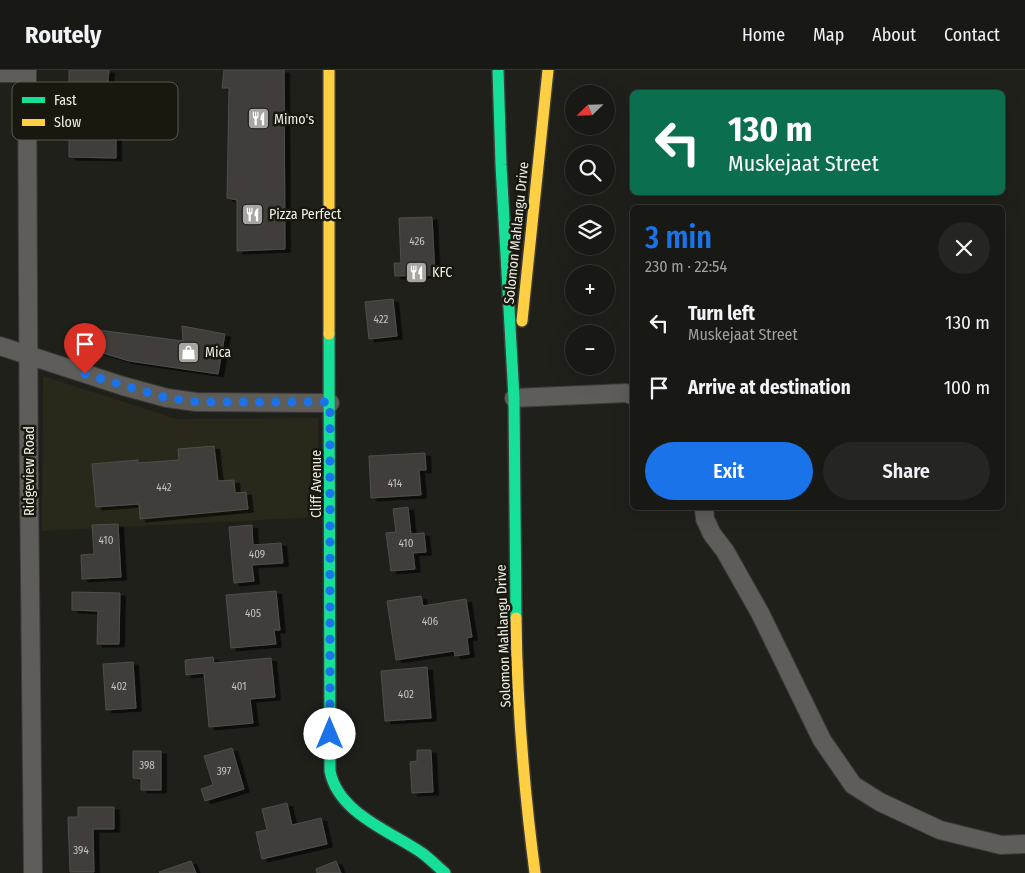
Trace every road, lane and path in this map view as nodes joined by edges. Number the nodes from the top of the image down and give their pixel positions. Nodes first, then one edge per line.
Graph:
1 (329, 70) edge
2 (498, 70) edge
3 (548, 70) edge
4 (27, 72) edge
5 (0, 73) edge
6 (27, 140) edge
7 (0, 346) edge
8 (29, 356) junction
9 (630, 394) edge
10 (514, 398) junction
11 (330, 402) junction
12 (704, 510) edge
13 (1025, 844) edge
14 (33, 873) edge
15 (445, 873) edge
16 (535, 873) edge

1 - 11 main road, Cliff Avenue
2 - 10 main road, Solomon Mahlangu Drive
3 - 10 main road, Solomon Mahlangu Drive
4 - 5 street
6 - 8 street, Ridgeview Road
7 - 8 street
8 - 11 street
8 - 14 street, Ridgeview Road
9 - 10 street
10 - 16 main road, Solomon Mahlangu Drive
11 - 15 main road, Cliff Avenue
12 - 13 street

